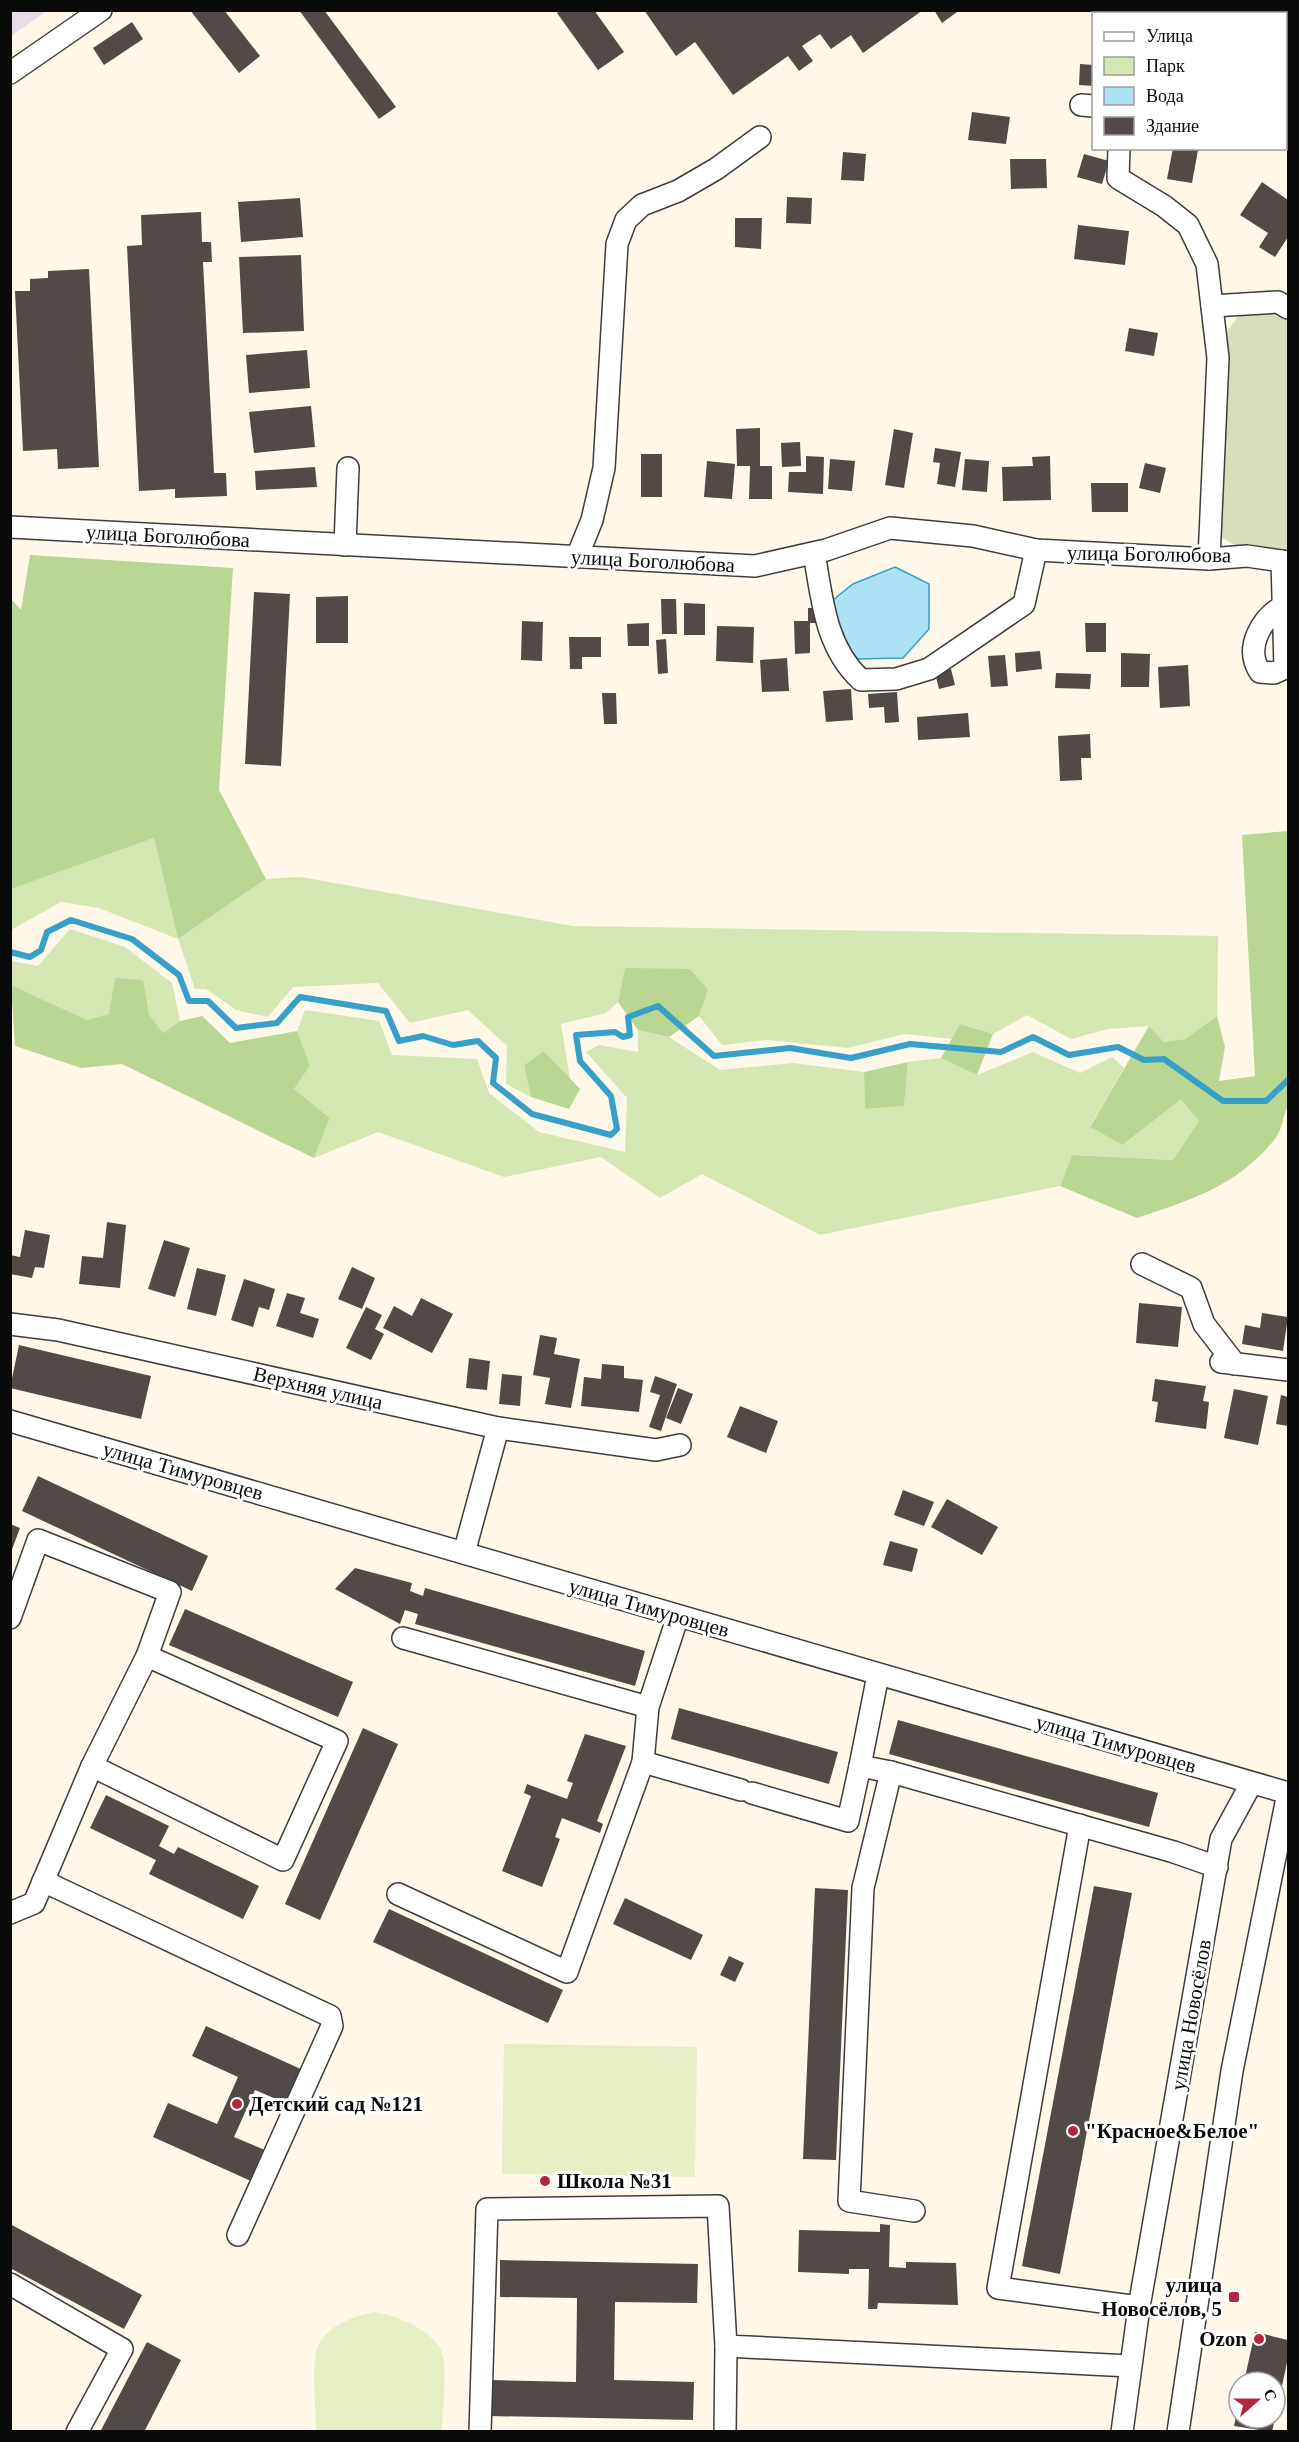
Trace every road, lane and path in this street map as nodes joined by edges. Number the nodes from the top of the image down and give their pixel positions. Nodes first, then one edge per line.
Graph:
1 (101, 10) edge
2 (10, 74) edge
3 (760, 137) dead end
4 (1119, 150) edge
5 (1212, 306) junction
6 (1288, 308) edge
7 (348, 468) dead end
8 (10, 527) edge
9 (345, 545) junction
10 (1036, 550) junction
11 (814, 553) junction
12 (577, 557) junction
13 (1209, 559) junction
14 (1285, 562) edge
15 (1283, 606) dead end
16 (1142, 1264) dead end
17 (10, 1324) edge
18 (1288, 1370) edge
19 (10, 1420) edge
20 (498, 1428) junction
21 (680, 1445) dead end
22 (464, 1553) junction
23 (678, 1616) junction
24 (10, 1618) edge
25 (403, 1638) dead end
26 (147, 1656) junction
27 (878, 1675) junction
28 (648, 1707) junction
29 (643, 1762) junction
30 (92, 1766) junction
31 (860, 1766) junction
32 (891, 1772) junction
33 (1251, 1784) junction
34 (1288, 1793) edge
35 (1080, 1825) junction
36 (1217, 1867) junction
37 (43, 1881) junction
38 (398, 1894) dead end
39 (10, 1913) edge
40 (914, 2211) dead end
41 (238, 2235) dead end
42 (10, 2284) edge
43 (1139, 2307) junction
44 (726, 2346) junction
45 (1130, 2366) junction
46 (77, 2432) edge
47 (480, 2432) edge
48 (725, 2432) edge
49 (1122, 2432) edge
50 (1178, 2432) edge

1 - 2 street
3 - 12 street
4 - 5 street
5 - 6 street
5 - 13 street
7 - 9 street
8 - 9 street, улица Боголюбова
9 - 12 street, улица Боголюбова
10 - 11 street, улица Боголюбова
10 - 11 street
10 - 13 street, улица Боголюбова
11 - 12 street, улица Боголюбова
13 - 14 street, улица Боголюбова
14 - 15 street
16 - 18 street
17 - 20 street, Верхняя улица
19 - 22 street, улица Тимуровцев
20 - 21 street, Верхняя улица
20 - 22 street
22 - 23 street, улица Тимуровцев
23 - 27 street, улица Тимуровцев
23 - 28 street
24 - 26 street
25 - 28 street
26 - 30 street
26 - 30 street
27 - 31 street
27 - 33 street, улица Тимуровцев
28 - 29 street
29 - 31 street
29 - 38 street
30 - 37 street
31 - 32 street
32 - 35 street
32 - 40 street
33 - 34 street, улица Тимуровцев
33 - 36 street, улица Новосёлов
34 - 50 street
35 - 36 street
35 - 43 street
36 - 43 street, улица Новосёлов
37 - 39 street
37 - 41 street
42 - 46 street
43 - 45 street, улица Новосёлов
44 - 45 street
44 - 47 street
44 - 48 street
45 - 49 street, улица Новосёлов

